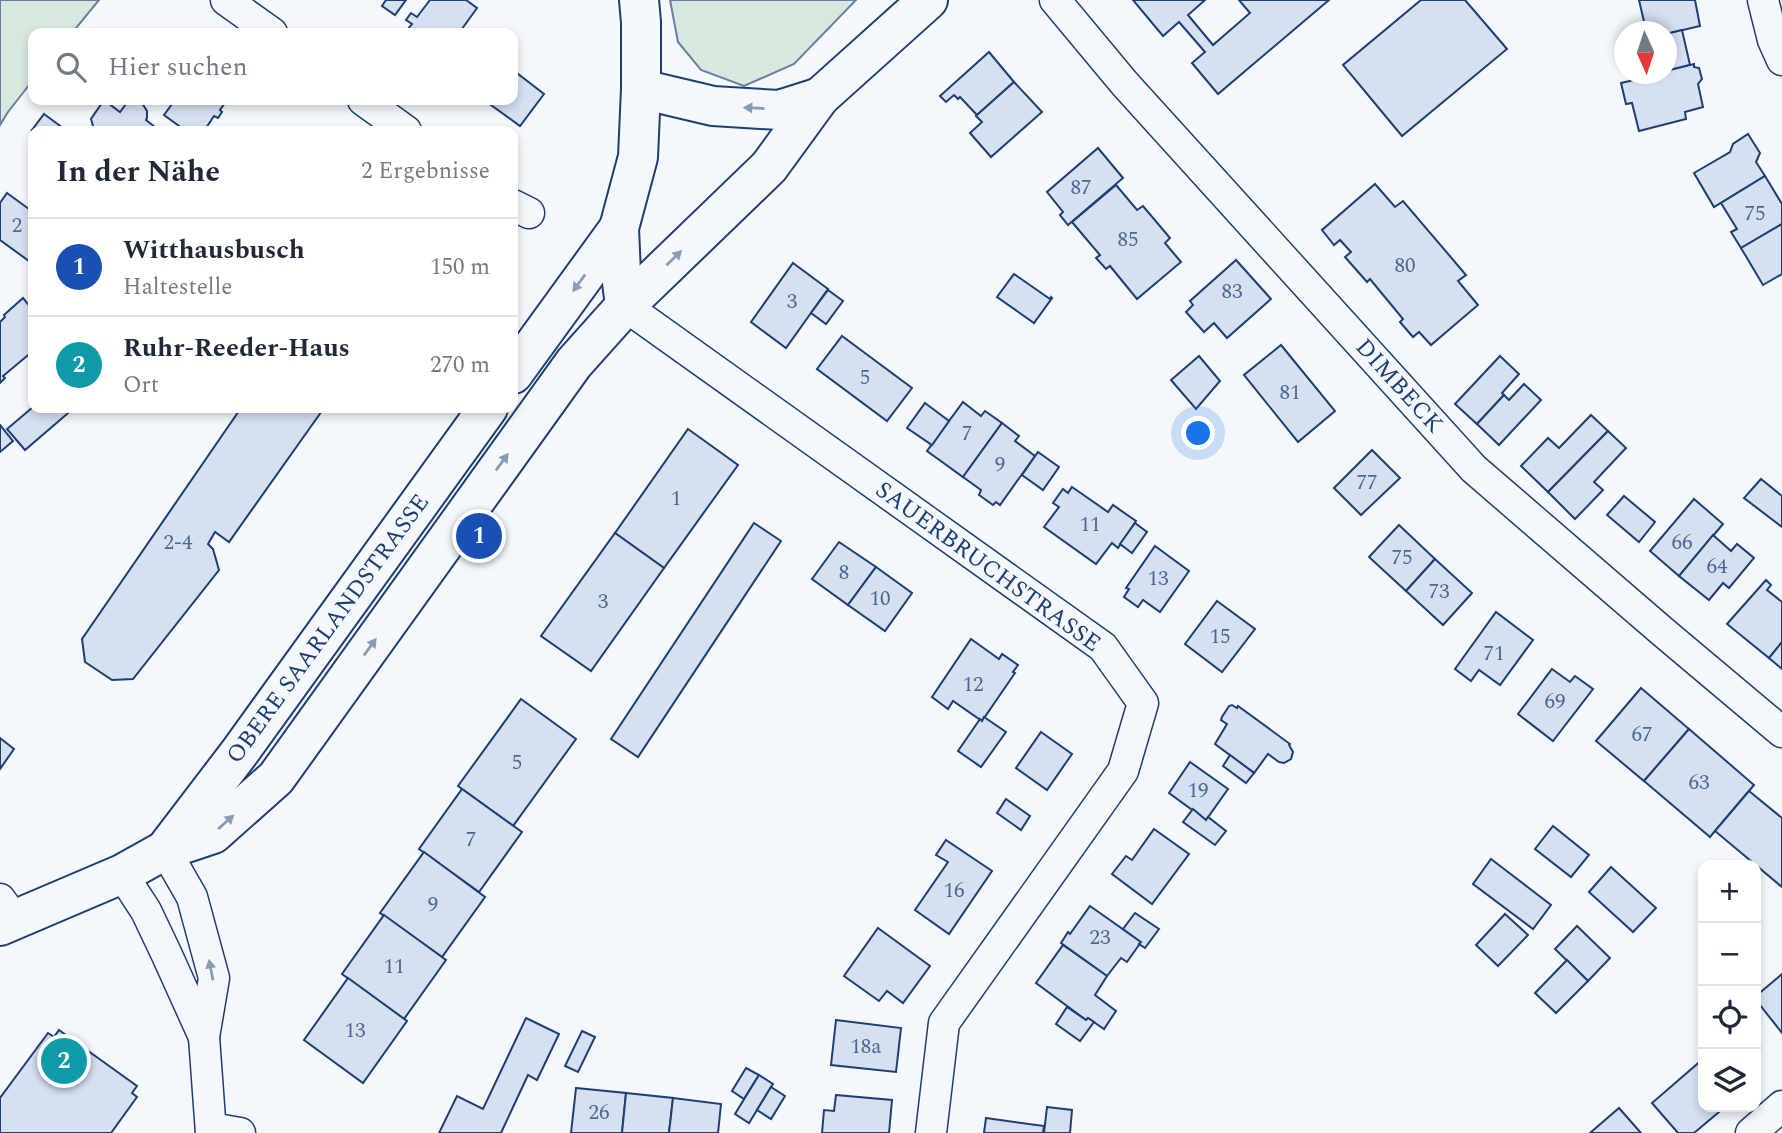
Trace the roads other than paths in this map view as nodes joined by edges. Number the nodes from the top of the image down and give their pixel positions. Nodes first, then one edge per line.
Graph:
1 (226, 0) edge
2 (639, 0) edge
3 (928, 0) edge
4 (1055, 0) edge
5 (1763, 0) edge
6 (265, 28) edge
7 (1782, 60) edge
8 (641, 89) junction
9 (820, 97) junction
10 (370, 105) edge
11 (399, 126) edge
12 (619, 228) junction
13 (625, 306) junction
14 (518, 367) edge
15 (484, 413) edge
16 (1782, 732) edge
17 (165, 850) junction
18 (122, 874) junction
19 (5, 915) edge
20 (204, 1037) junction
21 (1782, 1107) edge
22 (220, 1131) edge
23 (931, 1133) edge
24 (1751, 1133) edge

1 - 6 street
2 - 8 main road
3 - 9 main road
4 - 16 street, DIMBECK
5 - 7 street
9 -> 8 main road
8 - 12 main road
13 -> 9 main road, OBERE SAARLANDSTRASSE
10 - 11 street
12 - 13 main road
12 -> 14 main road
17 -> 13 main road, OBERE SAARLANDSTRASSE
13 - 23 street, SAUERBRUCHSTRASSE
15 - 17 main road, OBERE SAARLANDSTRASSE
17 - 18 main road, OBERE SAARLANDSTRASSE
20 -> 17 street
18 - 19 main road, OBERE SAARLANDSTRASSE
18 - 20 street
20 - 22 street
21 - 24 street

